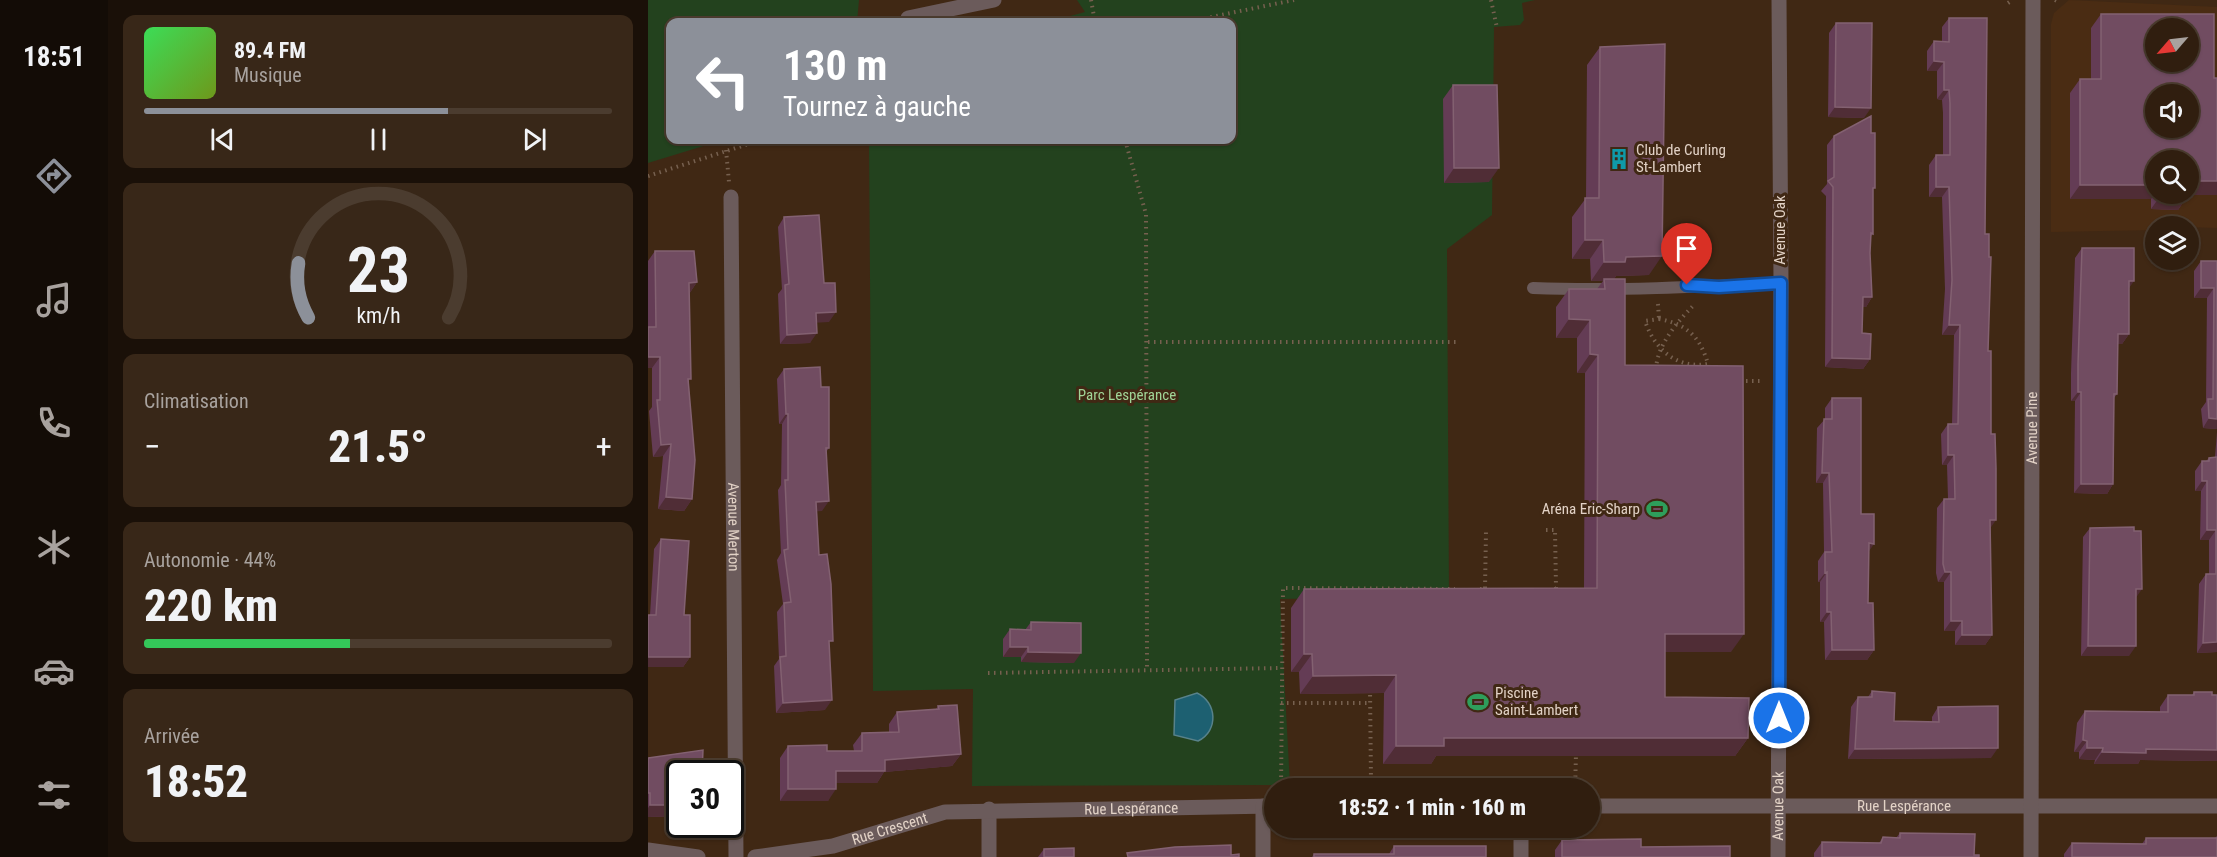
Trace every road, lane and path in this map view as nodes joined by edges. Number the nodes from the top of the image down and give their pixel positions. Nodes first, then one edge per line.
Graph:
1 (994, 0) edge
2 (1091, 0) edge
3 (1294, 0) edge
4 (1491, 0) edge
5 (1779, 0) edge
6 (2033, 0) edge
7 (908, 18) dead end
8 (1094, 18) edge
9 (1206, 18) edge
10 (1497, 28) dead end
11 (747, 144) edge
12 (1126, 144) edge
13 (726, 150) junction
14 (648, 176) edge
15 (731, 197) joint
16 (1781, 283) junction
17 (1533, 288) dead end
18 (1678, 322) junction
19 (1148, 342) junction
20 (1456, 342) dead end
21 (1661, 349) junction
22 (1656, 374) edge
23 (1728, 381) edge
24 (1764, 381) dead end
25 (1546, 530) dead end
26 (1486, 531) dead end
27 (1544, 588) edge
28 (1556, 588) junction
29 (1461, 589) edge
30 (1473, 589) edge
31 (1485, 589) junction
32 (1497, 589) edge
33 (1556, 597) edge
34 (1485, 598) edge
35 (1148, 668) junction
36 (1281, 668) junction
37 (988, 673) dead end
38 (1370, 682) edge
39 (1370, 702) junction
40 (1281, 703) junction
41 (1576, 743) edge
42 (1281, 778) edge
43 (1371, 778) edge
44 (1575, 778) edge
45 (1778, 805) junction
46 (2031, 805) junction
47 (1264, 806) edge
48 (1600, 806) edge
49 (2217, 806) edge
50 (989, 809) junction
51 (1265, 838) edge
52 (1521, 838) edge
53 (648, 850) edge
54 (698, 857) edge
55 (736, 857) edge
56 (755, 857) edge
57 (989, 857) edge
58 (1263, 857) edge
59 (1521, 857) edge
60 (1778, 857) edge
61 (2031, 857) edge

1 - 7 street
2 - 8 path
3 - 9 path
4 - 10 path
5 - 16 street, Avenue Oak
6 - 46 street, Avenue Pine
11 - 13 path
12 - 19 path
13 - 14 path
13 - 15 path
15 - 55 street, Avenue Merton
16 - 17 lane
16 - 45 street, Avenue Oak
18 - 21 path
18 - 21 path
18 - 21 path
19 - 20 path
19 - 35 path
21 - 22 path
23 - 24 path
25 - 28 path
26 - 31 path
27 - 28 path
28 - 33 path
29 - 36 path
30 - 31 path
31 - 32 path
31 - 34 path
35 - 36 path
35 - 37 path
36 - 40 path
38 - 39 path
39 - 40 path
39 - 43 path
40 - 42 path
41 - 44 path
45 - 46 street, Rue Lespérance
45 - 48 street, Rue Lespérance
45 - 60 street, Avenue Oak
46 - 49 street, Rue Lespérance
46 - 61 street, Avenue Pine
47 - 50 street, Rue Lespérance
50 - 56 street, Rue Crescent
50 - 57 street
51 - 58 street
52 - 59 street
53 - 54 street

